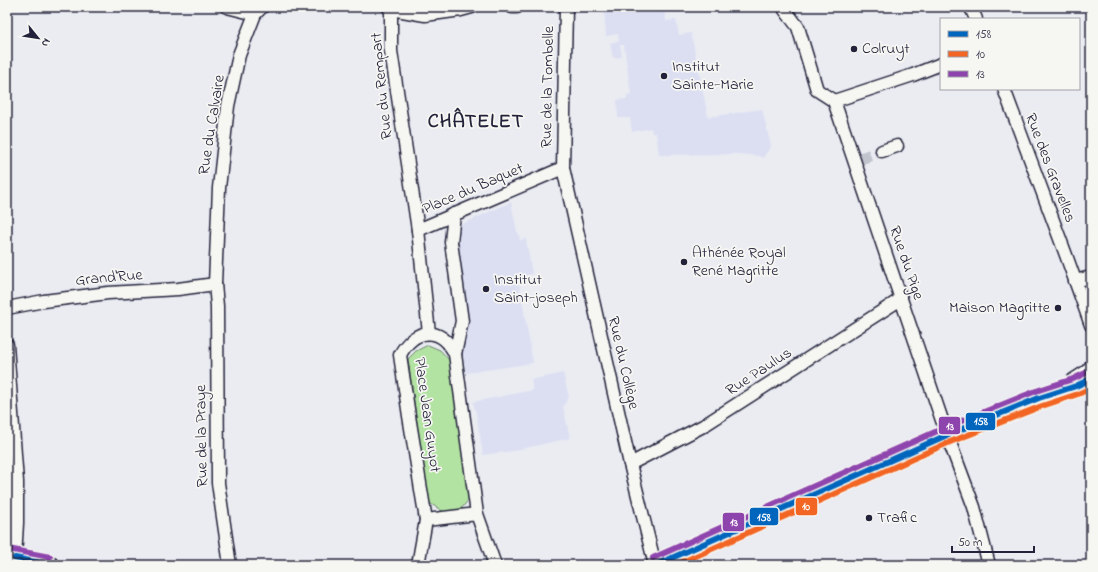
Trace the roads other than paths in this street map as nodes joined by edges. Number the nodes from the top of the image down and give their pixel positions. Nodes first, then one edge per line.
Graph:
1 (227, 7) edge
2 (472, 7) edge
3 (512, 7) edge
4 (518, 7) edge
5 (566, 7) edge
6 (784, 7) edge
7 (970, 7) edge
8 (390, 8) edge
9 (258, 10) edge
10 (976, 18) edge
11 (940, 64) edge
12 (1004, 90) edge
13 (834, 101) junction
14 (897, 146) dead end
15 (882, 151) tunnel mouth
16 (563, 168) junction
17 (454, 214) junction
18 (418, 230) junction
19 (1091, 277) edge
20 (1075, 281) junction
21 (215, 284) junction
22 (901, 299) junction
23 (7, 308) edge
24 (1091, 325) edge
25 (429, 333) junction
26 (7, 345) edge
27 (455, 354) junction
28 (1091, 366) edge
29 (1091, 379) edge
30 (1039, 398) junction
31 (947, 435) junction
32 (630, 464) junction
33 (477, 514) junction
34 (426, 520) junction
35 (12, 556) edge
36 (49, 565) edge
37 (230, 565) edge
38 (418, 565) edge
39 (495, 565) edge
40 (656, 565) edge
41 (989, 565) edge

1 - 9 street
2 - 8 street
3 - 4 street
5 - 16 street, Rue de la Tombelle
6 - 13 street
7 - 10 street
8 - 18 street, Rue du Rempart
9 - 21 street, Rue du Calvaire
11 - 13 street
12 - 20 street, Rue des Gravelles
13 - 22 street, Rue du Pige
14 - 15 street
16 - 17 street, Place du Baquet
16 - 32 street, Rue du Collège
17 - 18 street, Place du Baquet
17 - 27 street
18 - 25 street, Rue du Rempart
19 - 20 street
20 - 24 street, Rue des Gravelles
21 - 23 street, Grand'Rue
21 - 37 street, Rue de la Praye
22 - 31 street, Rue du Pige
22 - 32 street, Rue Paulus
25 - 27 street, Place Jean Guyot
25 - 34 street, Place Jean Guyot
26 - 35 street
27 - 33 street, Place Jean Guyot
28 - 30 street
29 - 30 main road
30 - 31 main road
31 - 40 main road
31 - 41 street, Rue du Pige
32 - 40 street, Rue du Collège
33 - 34 street
33 - 39 street, Place Jean Guyot
34 - 38 street, Place Jean Guyot
35 - 36 main road

